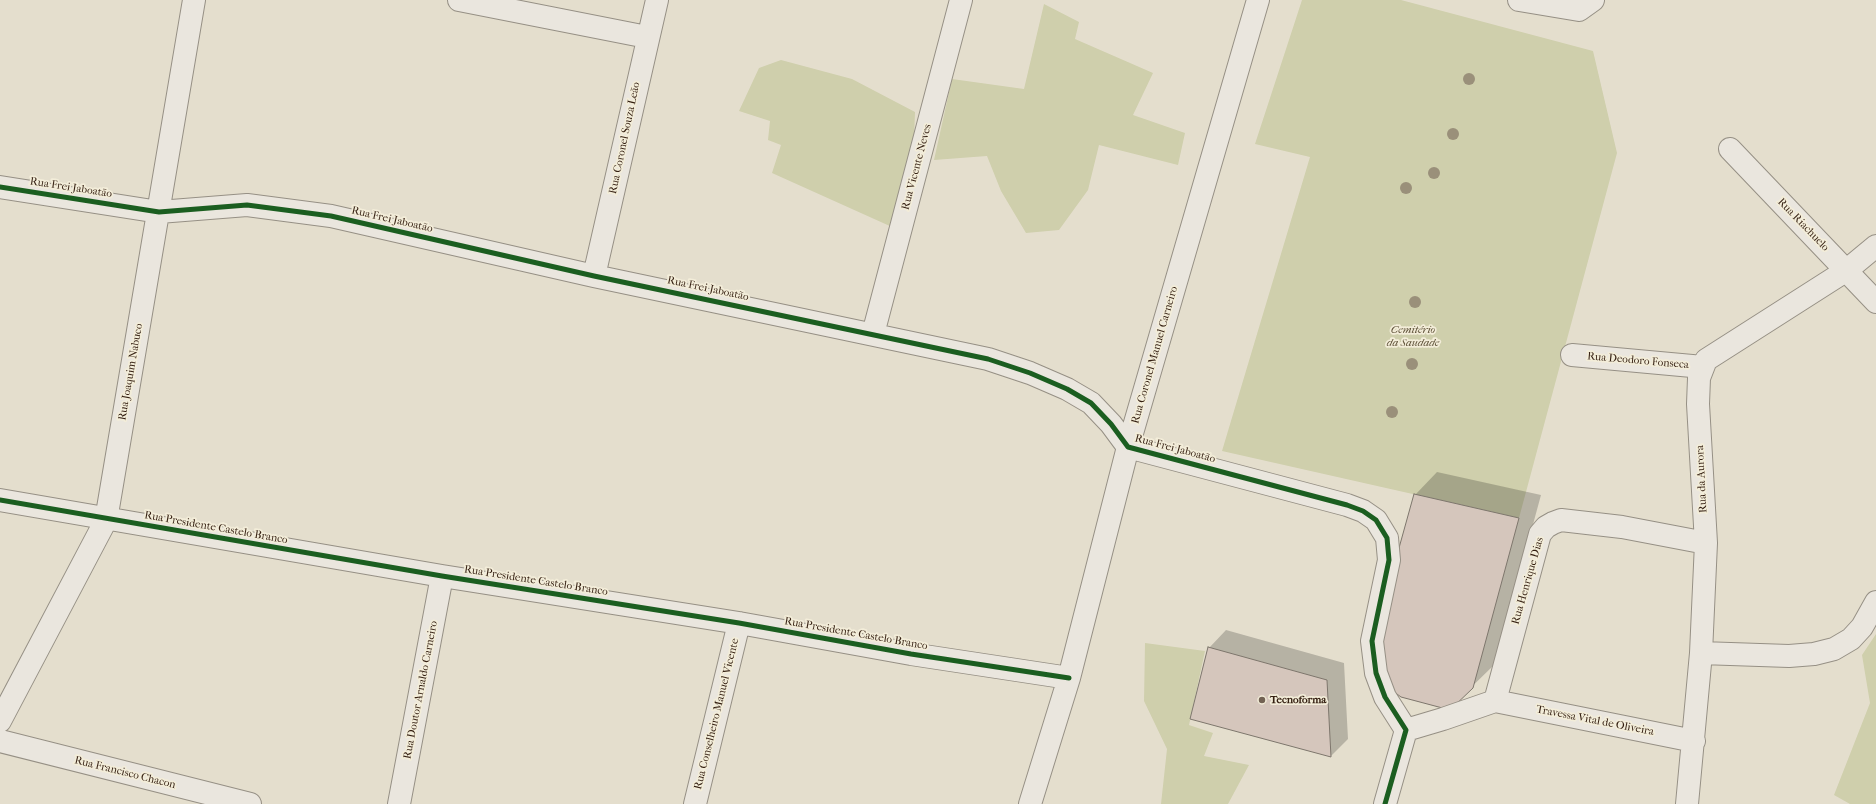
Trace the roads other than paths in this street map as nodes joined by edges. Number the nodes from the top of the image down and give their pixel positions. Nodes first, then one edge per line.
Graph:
1 (194, 0) edge
2 (459, 0) edge
3 (657, 0) edge
4 (961, 0) edge
5 (1258, 0) edge
6 (1519, 0) edge
7 (1593, 0) edge
8 (647, 37) junction
9 (1730, 150) dead end
10 (0, 187) edge
11 (158, 212) junction
12 (1876, 246) edge
13 (1847, 270) junction
14 (594, 276) junction
15 (1876, 302) edge
16 (873, 334) junction
17 (1572, 355) dead end
18 (1703, 367) junction
19 (1128, 447) junction
20 (0, 500) edge
21 (106, 520) junction
22 (1706, 543) junction
23 (442, 576) junction
24 (1876, 602) edge
25 (739, 623) junction
26 (1701, 653) junction
27 (1069, 678) junction
28 (1495, 701) junction
29 (0, 721) edge
30 (1406, 730) junction
31 (0, 741) edge
32 (1694, 741) junction
33 (250, 804) edge
34 (399, 804) edge
35 (695, 804) edge
36 (1030, 804) edge
37 (1385, 804) edge
38 (1687, 804) edge

1 - 11 street, Rua Joaquim Nabuco
2 - 8 street
3 - 8 street, Rua Coronel Souza Leão
4 - 16 street, Rua Vicente Neves
5 - 19 street, Rua Coronel Manuel Carneiro
6 - 7 street
8 - 14 street, Rua Coronel Souza Leão
9 - 13 street, Rua Riachuelo
10 - 11 street, Rua Frei Jaboatão
11 - 14 street, Rua Frei Jaboatão
11 - 21 street, Rua Joaquim Nabuco
12 - 13 street, Rua da Aurora
13 - 15 street, Rua Riachuelo
13 - 18 street, Rua da Aurora
14 - 16 street, Rua Frei Jaboatão
16 - 19 street, Rua Frei Jaboatão
17 - 18 street, Rua Deodoro Fonseca
18 - 22 street, Rua da Aurora
19 - 27 street, Rua Coronel Manuel Carneiro
19 - 30 street, Rua Frei Jaboatão
20 - 21 street, Rua Presidente Castelo Branco
21 - 23 street, Rua Presidente Castelo Branco
21 - 29 street, Rua Joaquim Nabuco
22 - 26 street, Rua da Aurora
22 - 28 street, Rua Henrique Dias
23 - 25 street, Rua Presidente Castelo Branco
23 - 34 street, Rua Doutor Arnaldo Carneiro
24 - 26 street
25 - 27 street, Rua Presidente Castelo Branco
25 - 35 street, Rua Conselheiro Manuel Vicente
26 - 32 street, Rua da Aurora
27 - 36 street, Rua Coronel Manuel Carneiro
28 - 30 street
28 - 32 street, Travessa Vital de Oliveira
30 - 37 street
31 - 33 street, Rua Francisco Chacon
32 - 38 street, Rua da Aurora

